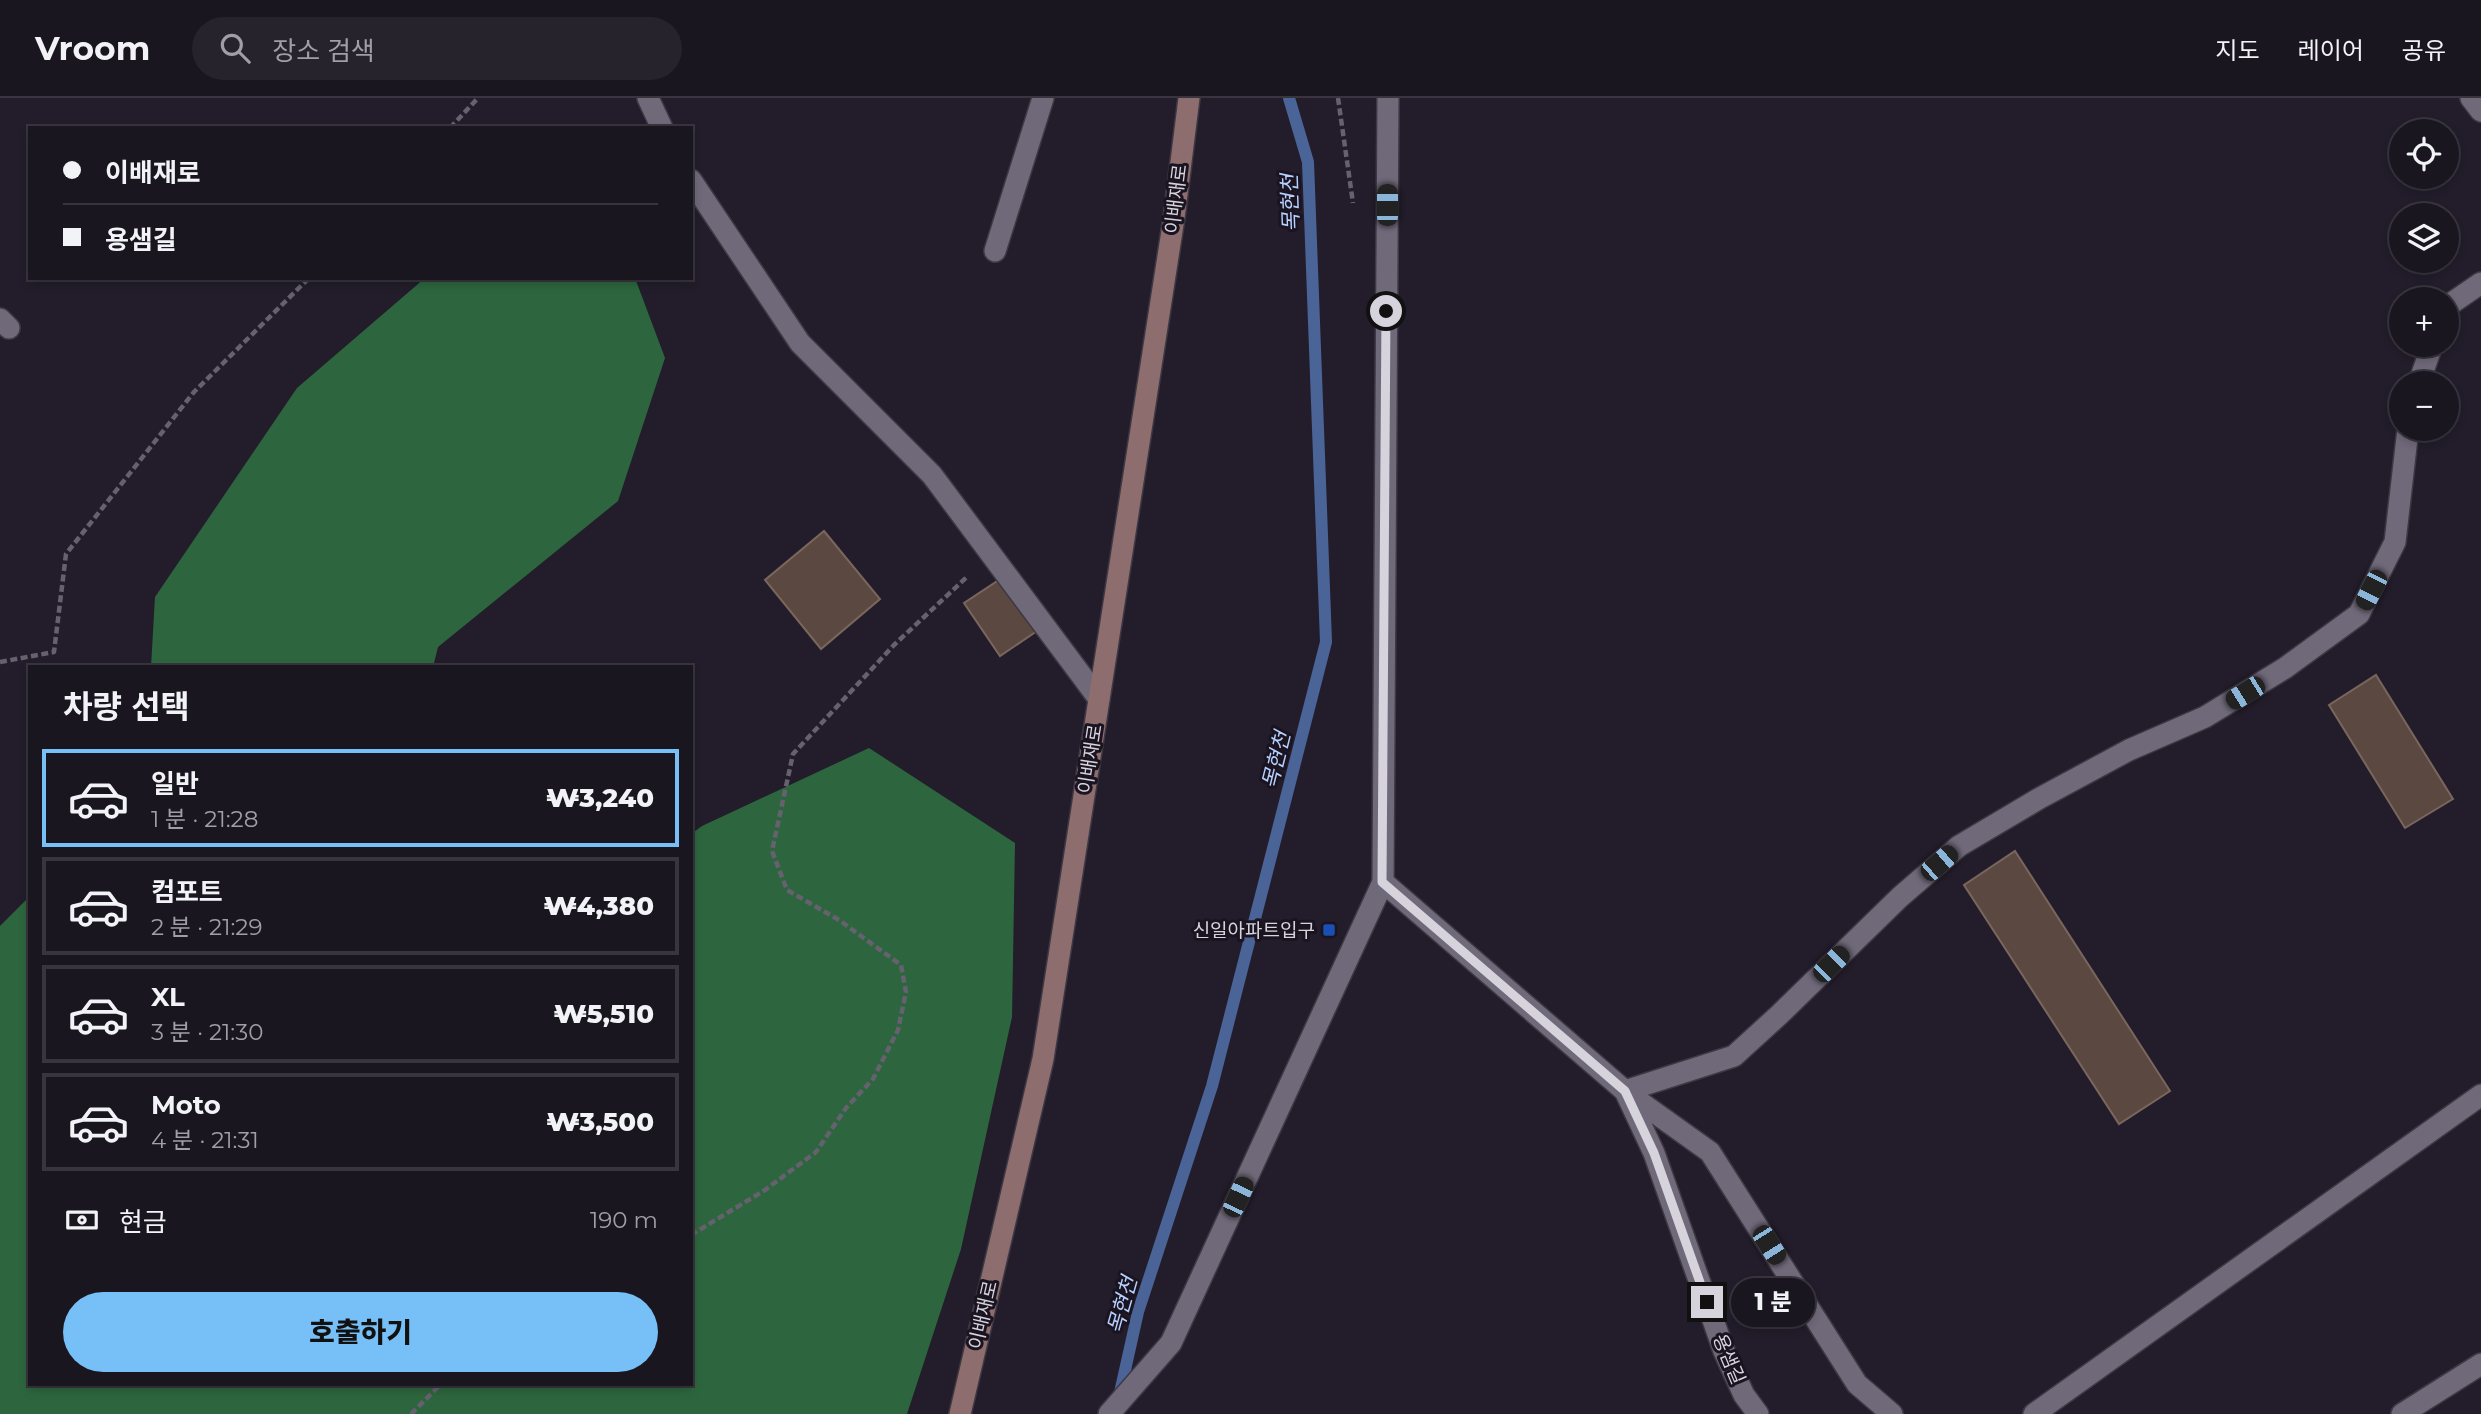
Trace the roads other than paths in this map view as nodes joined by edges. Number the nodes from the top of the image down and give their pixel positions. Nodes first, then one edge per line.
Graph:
1 (648, 98) edge
2 (1043, 98) edge
3 (1189, 98) edge
4 (1388, 98) edge
5 (2471, 98) edge
6 (2481, 111) edge
7 (662, 126) edge
8 (693, 183) edge
9 (995, 251) dead end
10 (2481, 283) edge
11 (2459, 298) edge
12 (2407, 441) edge
13 (1099, 699) junction
14 (1382, 882) junction
15 (1625, 1091) junction
16 (2481, 1095) edge
17 (2481, 1364) edge
18 (960, 1414) edge
19 (1109, 1414) edge
20 (1758, 1414) edge
21 (1892, 1414) edge
22 (2034, 1414) edge
23 (2402, 1414) edge

1 - 7 street
2 - 9 street
3 - 13 main road, 이배재로
4 - 14 street
5 - 6 street
8 - 13 street
10 - 11 street
12 - 15 street
13 - 18 main road, 이배재로
14 - 15 street, 용샘길
14 - 19 street
15 - 20 street, 용샘길
15 - 21 street
16 - 22 street
17 - 23 street

